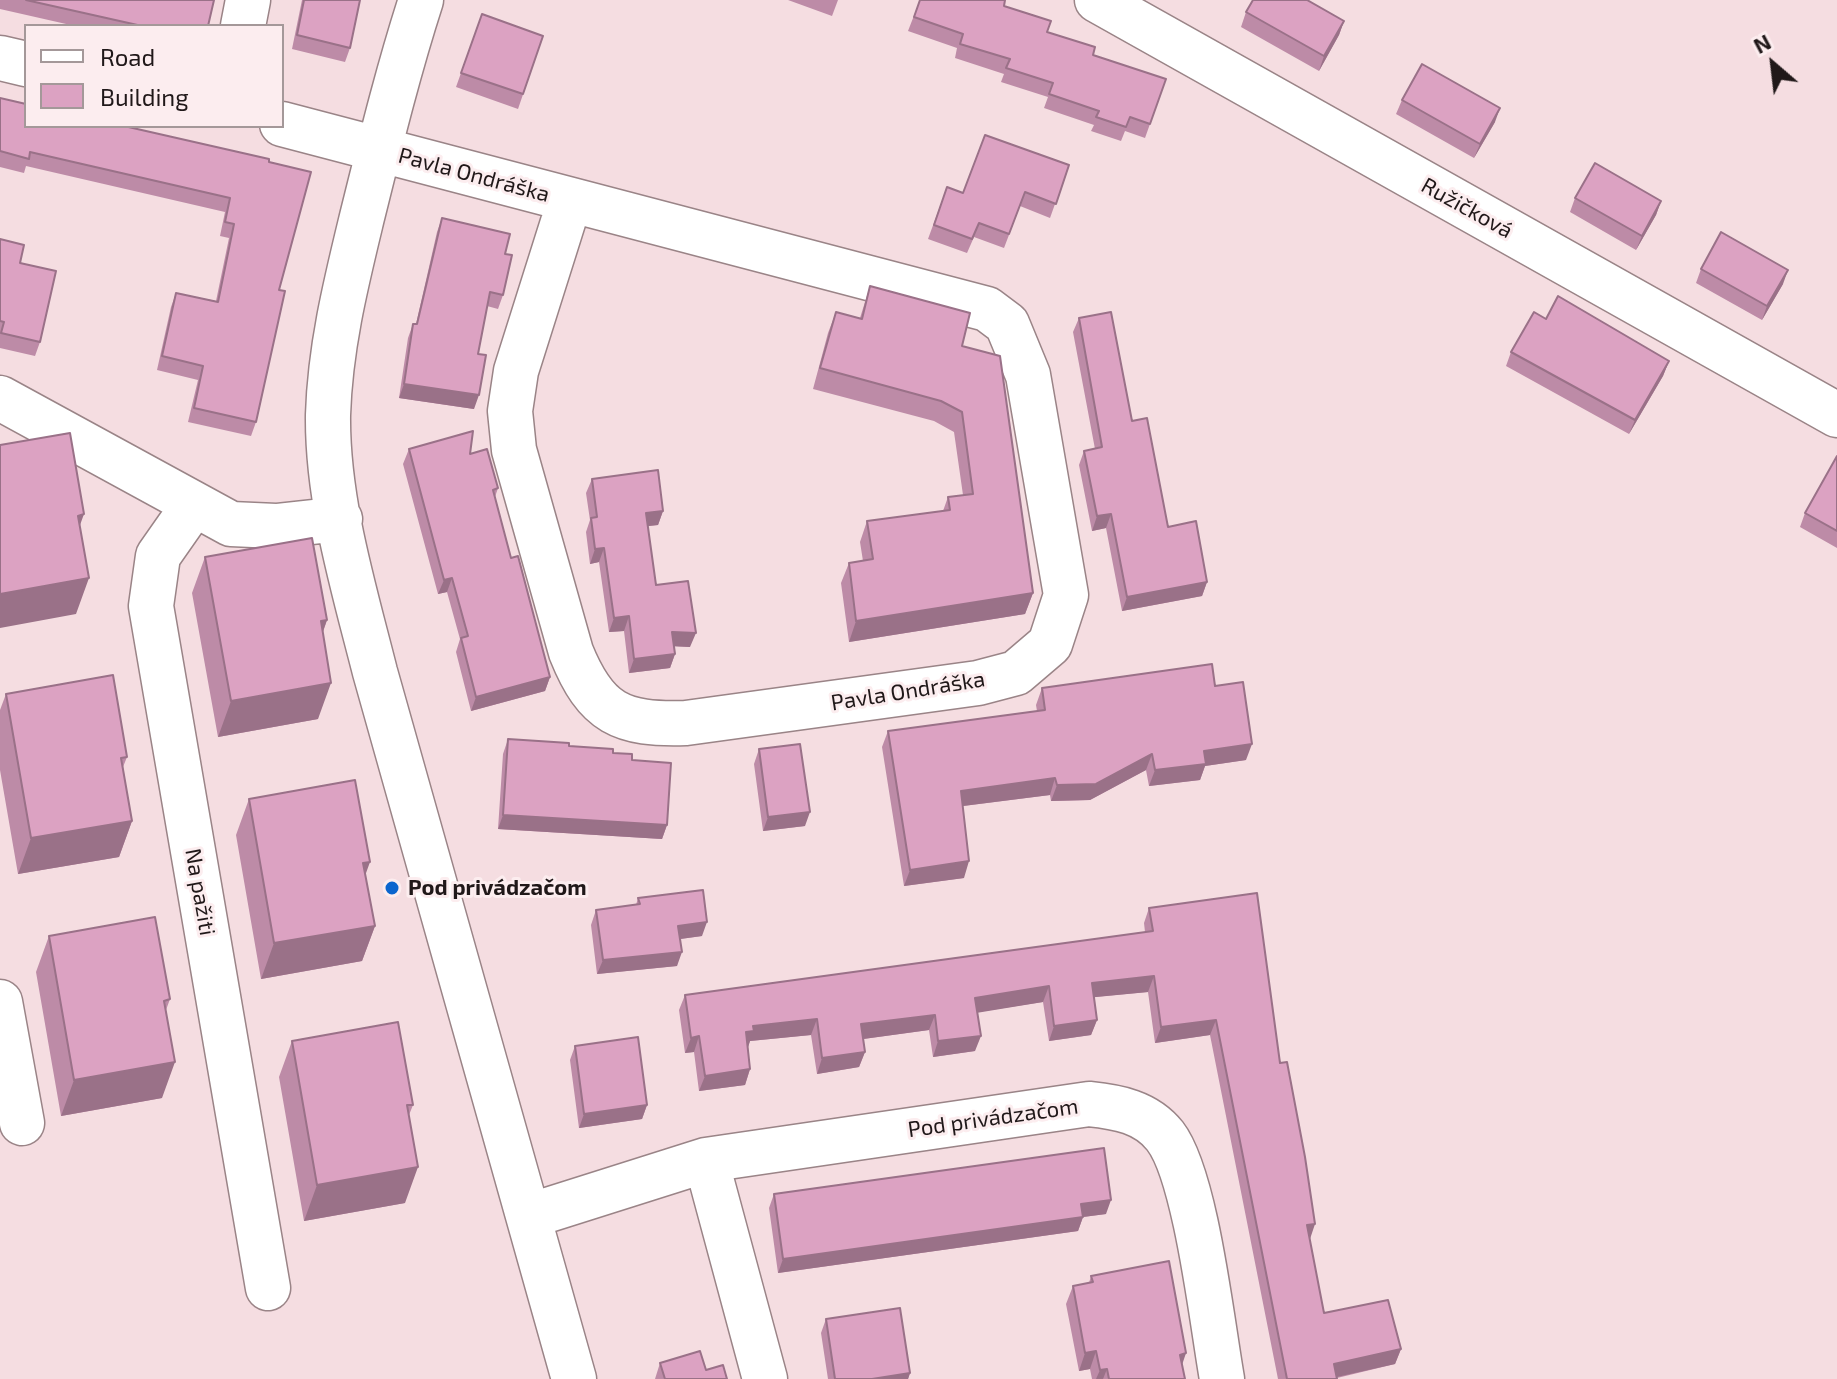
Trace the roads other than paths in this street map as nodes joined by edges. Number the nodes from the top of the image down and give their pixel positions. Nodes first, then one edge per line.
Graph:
1 (248, 0) edge
2 (421, 0) edge
3 (1097, 0) edge
4 (243, 24) edge
5 (0, 58) edge
6 (24, 64) edge
7 (284, 125) edge
8 (379, 150) junction
9 (570, 200) junction
10 (0, 398) edge
11 (1837, 415) edge
12 (193, 506) junction
13 (340, 519) junction
14 (0, 1002) edge
15 (22, 1123) dead end
16 (706, 1160) junction
17 (529, 1216) junction
18 (268, 1288) dead end
19 (574, 1379) edge
20 (765, 1379) edge
21 (1222, 1379) edge

1 - 4 street
2 - 8 street
3 - 11 street, Ružičková
5 - 6 street
7 - 8 street, Pavla Ondráška
8 - 9 street, Pavla Ondráška
8 - 13 street
9 - 9 street, Pavla Ondráška
10 - 12 street
12 - 13 street
12 - 18 street, Na pažiti
13 - 17 street
14 - 15 street
16 - 17 street, Pod privádzačom
16 - 20 street
16 - 21 street, Pod privádzačom
17 - 19 street

